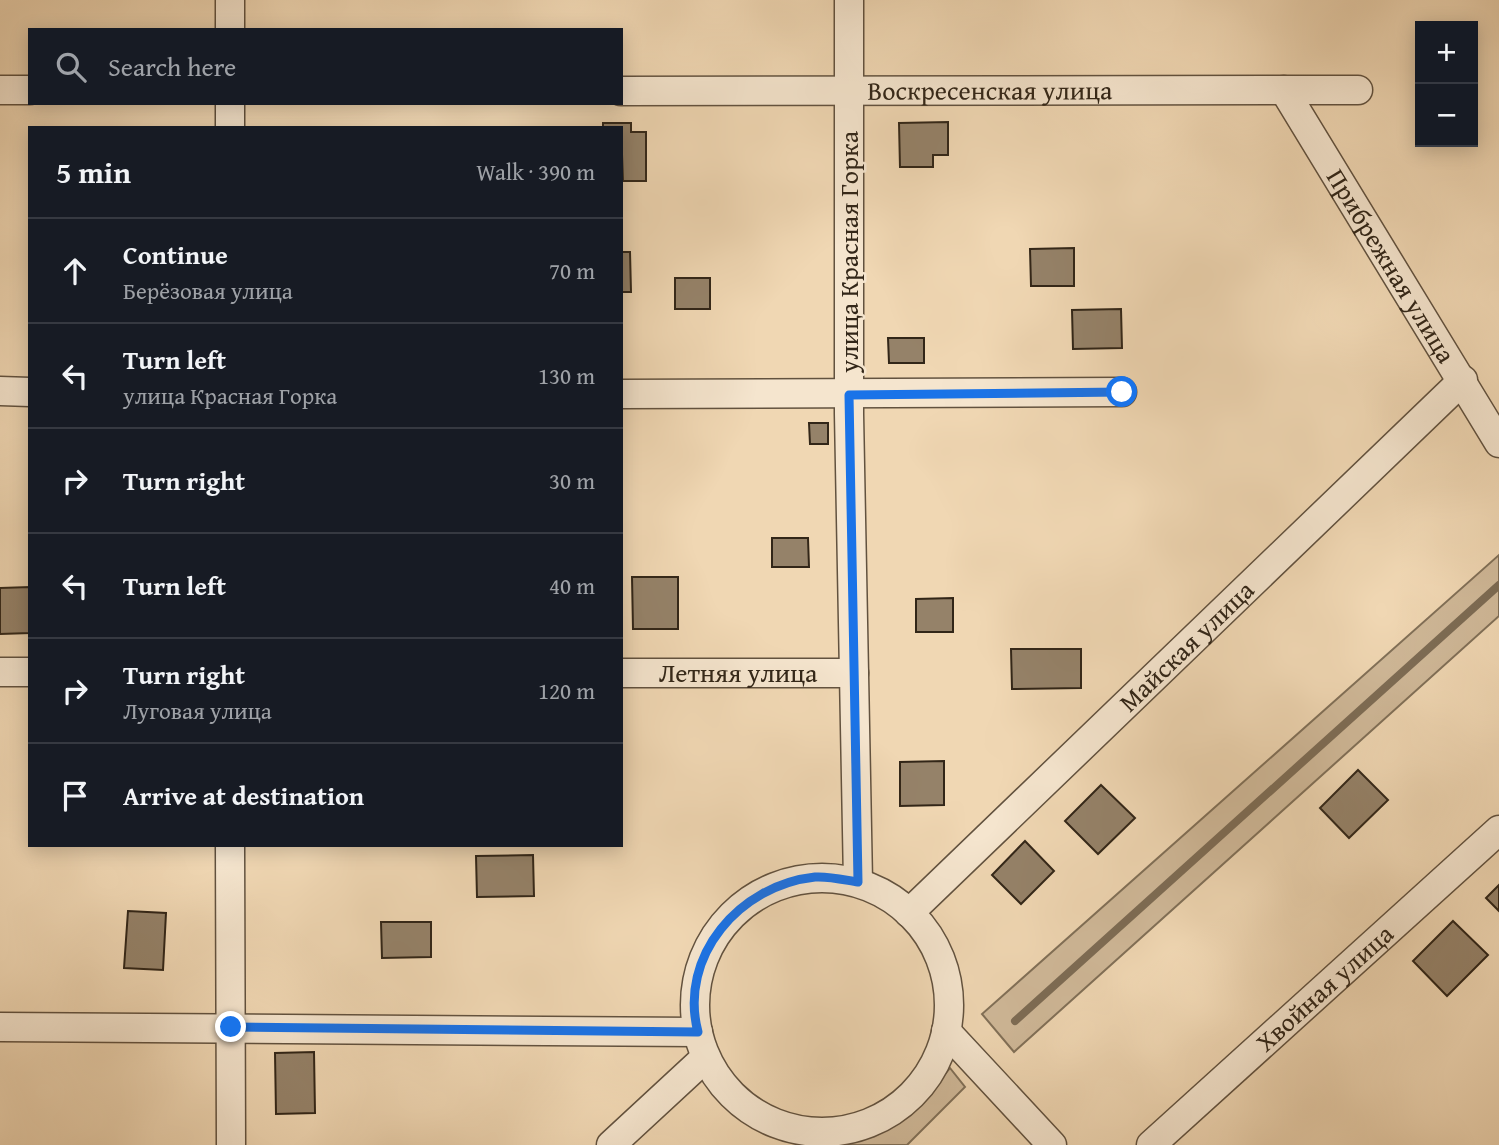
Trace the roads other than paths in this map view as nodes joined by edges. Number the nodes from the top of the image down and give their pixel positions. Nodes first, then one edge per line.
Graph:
1 (230, 0) edge
2 (849, 0) edge
3 (230, 28) edge
4 (0, 90) edge
5 (28, 90) edge
6 (849, 90) junction
7 (1284, 90) junction
8 (1357, 90) dead end
9 (623, 91) edge
10 (230, 105) edge
11 (230, 126) edge
12 (1462, 380) junction
13 (0, 391) edge
14 (28, 391) edge
15 (1122, 392) dead end
16 (623, 394) edge
17 (849, 395) junction
18 (1499, 443) edge
19 (0, 672) edge
20 (28, 672) edge
21 (623, 673) edge
22 (854, 673) junction
23 (1499, 830) edge
24 (230, 847) edge
25 (858, 882) junction
26 (909, 913) junction
27 (0, 1027) edge
28 (231, 1027) junction
29 (946, 1031) junction
30 (702, 1045) junction
31 (231, 1145) edge
32 (611, 1145) edge
33 (1052, 1145) edge
34 (1151, 1145) edge

1 - 3 street
2 - 6 street, улица Красная Горка
4 - 5 street
6 - 7 street, Воскресенская улица
6 - 9 street, Воскресенская улица
6 - 17 street, улица Красная Горка
7 - 8 street, Воскресенская улица
7 - 12 street, Прибрежная улица
10 - 11 street
12 - 18 street, Прибрежная улица
12 - 26 street, Майская улица
13 - 14 street
15 - 17 street
16 - 17 street
17 - 22 street, улица Красная Горка
19 - 20 street
21 - 22 street, Летняя улица
22 - 25 street, улица Красная Горка
23 - 34 street, Хвойная улица
24 - 28 street
25 - 26 street
25 - 30 street
26 - 29 street
27 - 28 street
28 - 30 street
28 - 31 street
29 - 30 street
29 - 33 street
30 - 32 street

